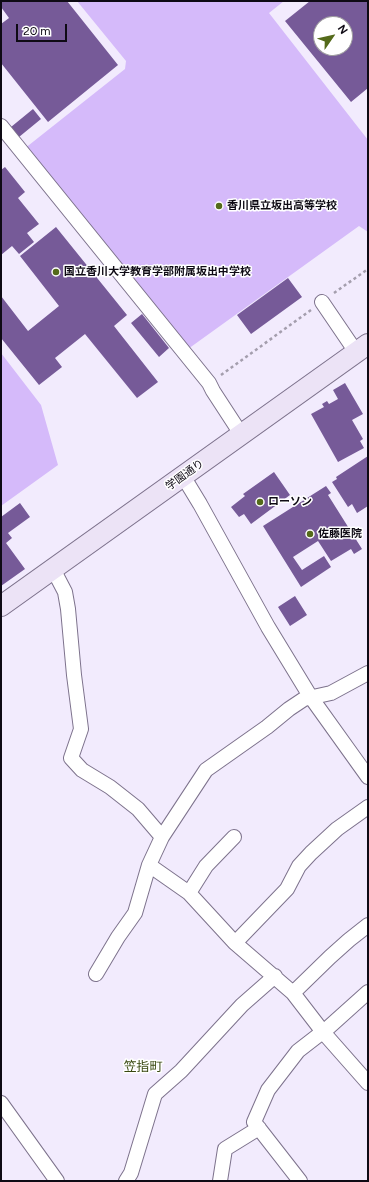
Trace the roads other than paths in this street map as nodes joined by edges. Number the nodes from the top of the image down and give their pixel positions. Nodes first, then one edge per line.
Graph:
1 (1, 126) edge
2 (322, 302) road end
3 (362, 348) edge
4 (241, 434) junction
5 (183, 476) junction
6 (53, 569) junction
7 (1, 606) edge
8 (368, 673) edge
9 (310, 696) junction
10 (368, 777) edge
11 (368, 807) edge
12 (162, 837) junction
13 (234, 837) dead end
14 (149, 865) junction
15 (189, 893) junction
16 (368, 925) edge
17 (235, 943) junction
18 (96, 974) dead end
19 (275, 976) junction
20 (368, 992) edge
21 (294, 994) junction
22 (323, 1032) junction
23 (368, 1083) edge
24 (1, 1103) edge
25 (258, 1128) junction
26 (57, 1181) edge
27 (126, 1181) edge
28 (220, 1181) edge
29 (300, 1181) edge

1 - 4 street
2 - 3 street
3 - 4 street, 学園通り
4 - 5 street, 学園通り
5 - 6 street, 学園通り
5 - 9 street
6 - 7 street, 学園通り
6 - 12 street
8 - 9 street
9 - 10 street
9 - 12 street
11 - 17 street
12 - 14 street
13 - 15 street
14 - 15 street
14 - 18 street
15 - 17 street
16 - 21 street
17 - 19 street
19 - 21 street
19 - 27 street
20 - 22 street
21 - 22 street
22 - 23 street
22 - 25 street
24 - 26 street
25 - 28 street
25 - 29 street

